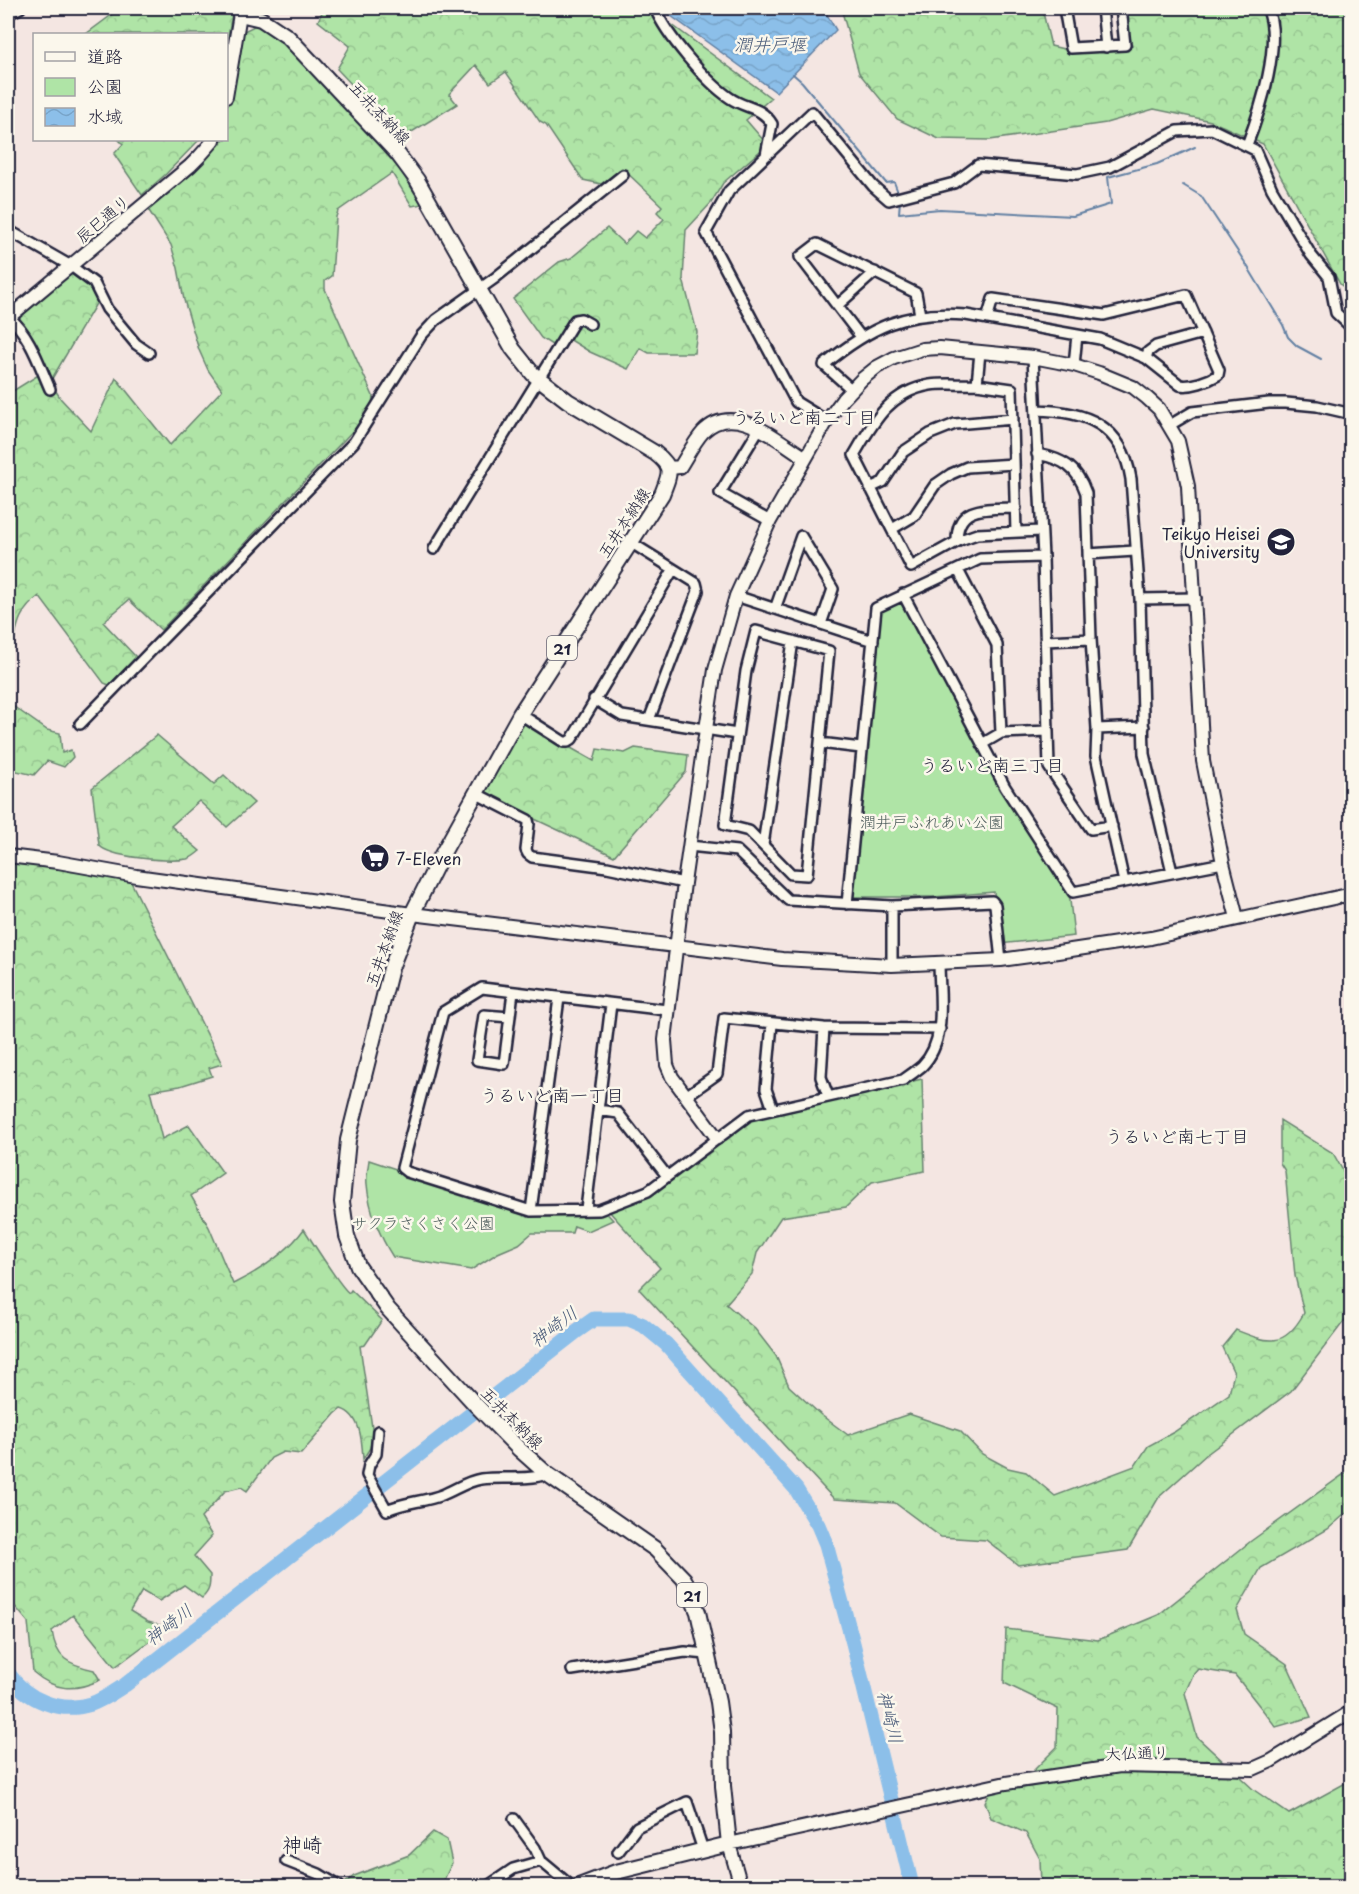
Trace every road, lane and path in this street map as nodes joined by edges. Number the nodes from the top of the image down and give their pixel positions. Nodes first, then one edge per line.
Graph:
1 (20, 8) edge
2 (655, 8) edge
3 (1064, 8) edge
4 (1102, 8) edge
5 (1121, 8) edge
6 (1267, 8) edge
7 (241, 11) edge
8 (8, 14) edge
9 (1106, 47) junction
10 (228, 86) edge
11 (213, 141) edge
12 (1247, 145) junction
13 (765, 157) junction
14 (622, 175) dead end
15 (8, 230) edge
16 (71, 266) junction
17 (875, 272) junction
18 (480, 288) junction
19 (838, 305) junction
20 (920, 315) junction
21 (8, 317) edge
22 (987, 319) junction
23 (590, 324) dead end
24 (1352, 328) edge
25 (1203, 333) junction
26 (1077, 335) junction
27 (861, 337) junction
28 (149, 352) dead end
29 (980, 352) junction
30 (1033, 357) junction
31 (1146, 358) junction
32 (1074, 365) junction
33 (538, 378) junction
34 (977, 384) junction
35 (50, 389) dead end
36 (851, 389) junction
37 (1036, 410) junction
38 (1352, 414) edge
39 (1013, 419) junction
40 (827, 421) junction
41 (1170, 425) junction
42 (759, 429) junction
43 (1037, 454) junction
44 (806, 458) junction
45 (1014, 464) junction
46 (669, 468) junction
47 (870, 488) junction
48 (1016, 508) junction
49 (770, 521) junction
50 (892, 529) junction
51 (1041, 531) junction
52 (1016, 532) junction
53 (630, 542) junction
54 (957, 542) junction
55 (434, 549) dead end
56 (1135, 551) junction
57 (1088, 554) junction
58 (1043, 557) junction
59 (673, 570) junction
60 (958, 570) junction
61 (903, 594) junction
62 (736, 596) junction
63 (1196, 598) junction
64 (1140, 599) junction
65 (775, 609) junction
66 (821, 624) junction
67 (1091, 639) junction
68 (793, 641) junction
69 (873, 641) junction
70 (1046, 641) junction
71 (594, 699) junction
72 (520, 714) junction
73 (649, 720) junction
74 (80, 724) dead end
75 (1144, 727) junction
76 (705, 729) junction
77 (1097, 729) junction
78 (1047, 731) junction
79 (1001, 733) junction
80 (737, 734) junction
81 (820, 743) junction
82 (982, 744) junction
83 (861, 748) junction
84 (475, 793) junction
85 (1112, 826) junction
86 (763, 845) junction
87 (689, 846) junction
88 (8, 856) edge
89 (1223, 863) junction
90 (1172, 872) junction
91 (1124, 882) junction
92 (684, 883) junction
93 (1352, 894) edge
94 (848, 904) junction
95 (892, 906) junction
96 (412, 914) junction
97 (1237, 918) junction
98 (677, 946) junction
99 (1001, 960) junction
100 (939, 962) junction
101 (892, 965) junction
102 (513, 992) junction
103 (559, 998) junction
104 (611, 1004) junction
105 (667, 1011) junction
106 (510, 1017) junction
107 (772, 1024) junction
108 (824, 1028) junction
109 (940, 1029) junction
110 (686, 1096) junction
111 (828, 1096) junction
112 (772, 1108) junction
113 (598, 1110) junction
114 (717, 1138) junction
115 (667, 1176) junction
116 (586, 1209) junction
117 (531, 1211) junction
118 (378, 1431) dead end
119 (547, 1474) junction
120 (707, 1654) junction
121 (572, 1670) dead end
122 (1352, 1711) edge
123 (514, 1819) dead end
124 (729, 1844) junction
125 (704, 1851) junction
126 (618, 1852) dead end
127 (286, 1861) dead end
128 (541, 1861) junction
129 (339, 1887) edge
130 (488, 1887) edge
131 (571, 1887) edge
132 (579, 1887) edge
133 (741, 1887) edge

1 - 8 street
2 - 13 street
3 - 9 street
4 - 9 street
5 - 9 street
6 - 12 street
7 - 10 street
7 - 18 main road, 五井本納線
11 - 16 street, 辰巳通り
12 - 13 street
12 - 24 street
13 - 40 street
14 - 18 street
15 - 16 street
16 - 21 street, 辰巳通り
16 - 28 street
17 - 19 street
17 - 19 street
17 - 20 street
18 - 33 main road, 五井本納線
18 - 74 street
19 - 27 street
20 - 22 street
20 - 27 street
21 - 35 street
22 - 25 street
22 - 26 street
23 - 33 street
25 - 31 street
25 - 31 street
26 - 31 street
26 - 32 street
27 - 36 street
29 - 30 street
29 - 34 street
29 - 36 street
30 - 32 street
30 - 37 street
32 - 41 street
33 - 46 main road, 五井本納線
33 - 55 street
34 - 39 street
34 - 47 street
36 - 40 street
37 - 43 street
37 - 56 street
38 - 41 street
39 - 45 street
39 - 47 street
40 - 44 street
41 - 63 street
42 - 44 street
42 - 46 street
42 - 49 street
43 - 51 street
43 - 57 street
44 - 49 street
45 - 48 street
45 - 50 street
46 - 53 main road, 五井本納線 / 21
47 - 50 street
48 - 52 street
48 - 54 street
49 - 62 street
50 - 54 street
51 - 52 street
51 - 58 street
52 - 54 street
53 - 59 street
53 - 72 main road, 五井本納線 / 21
56 - 57 street
56 - 64 street
57 - 67 street
58 - 60 street
58 - 70 street
59 - 71 street
59 - 73 street
60 - 61 street
60 - 79 street
61 - 69 street
61 - 82 street
62 - 65 street
62 - 76 street
63 - 64 street
63 - 89 street
64 - 75 street
65 - 66 street
65 - 66 street
66 - 69 street
67 - 70 street
67 - 77 street
68 - 80 street
68 - 81 street
68 - 86 street
69 - 83 street
70 - 78 street
71 - 72 street
71 - 73 street
72 - 84 main road, 五井本納線 / 21
73 - 76 street
75 - 77 street
75 - 90 street
76 - 80 street
76 - 87 street
77 - 85 street
78 - 79 street
78 - 85 street
79 - 82 street
80 - 86 street
81 - 83 street
81 - 86 street
82 - 91 street
83 - 94 street
84 - 92 street
84 - 96 main road, 五井本納線 / 21
85 - 91 street
87 - 92 street
87 - 94 street
88 - 96 street
89 - 90 street
89 - 97 street
90 - 91 street
92 - 98 street
93 - 97 street
94 - 95 street
95 - 99 street
95 - 101 street
96 - 98 street
96 - 119 main road, 五井本納線 / 21
97 - 99 street
98 - 101 street
98 - 105 street
99 - 100 street
100 - 101 street
100 - 109 street
102 - 103 street
102 - 106 street
102 - 117 street
103 - 104 street
103 - 117 street
104 - 105 street
104 - 113 street
105 - 110 street
106 - 106 street
107 - 108 street
107 - 110 street
107 - 112 street
108 - 109 street
108 - 111 street
109 - 111 street
110 - 114 street
111 - 112 street
112 - 114 street
113 - 115 street
113 - 116 street
114 - 115 street
115 - 116 street
116 - 117 street
118 - 119 street
119 - 120 main road, 五井本納線 / 21
120 - 121 street
120 - 124 main road, 五井本納線 / 21
122 - 124 street, 大仏通り
123 - 128 street
124 - 125 main road
124 - 133 street
125 - 126 street
125 - 132 main road
127 - 129 street
128 - 130 street
128 - 131 street

